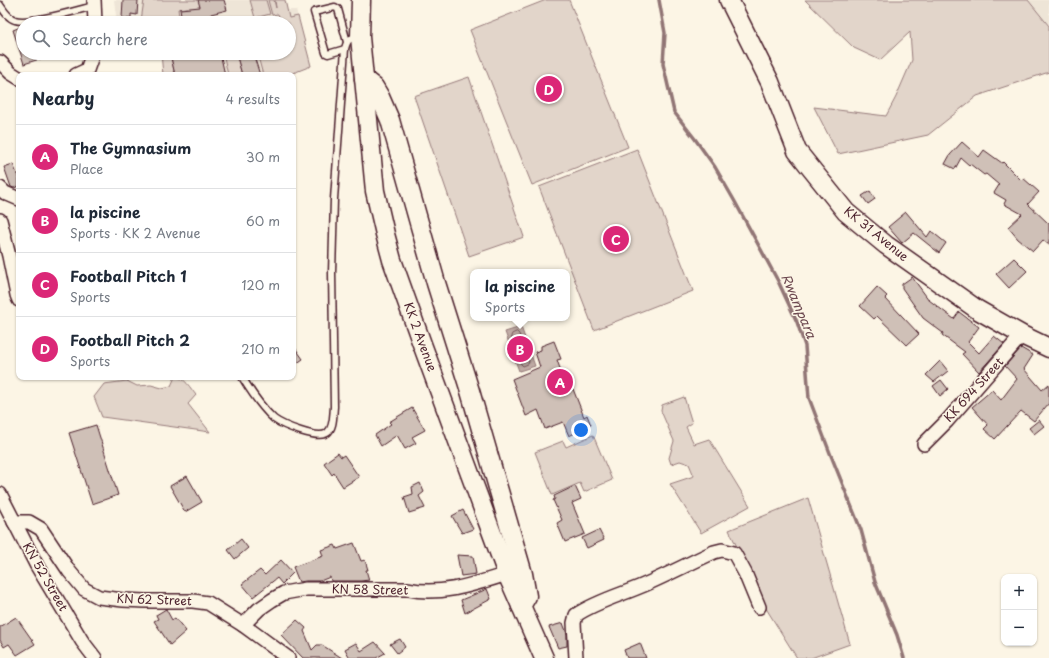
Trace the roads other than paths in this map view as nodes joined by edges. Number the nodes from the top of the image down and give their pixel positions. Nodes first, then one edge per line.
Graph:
1 (361, 0) edge
2 (729, 0) edge
3 (94, 3) edge
4 (0, 5) edge
5 (48, 16) edge
6 (95, 16) edge
7 (16, 21) edge
8 (353, 39) junction
9 (345, 49) junction
10 (90, 60) edge
11 (0, 62) edge
12 (84, 72) edge
13 (16, 76) edge
14 (364, 79) junction
15 (0, 188) edge
16 (16, 198) edge
17 (0, 220) edge
18 (16, 290) edge
19 (1022, 335) junction
20 (1049, 348) edge
21 (244, 380) edge
22 (924, 444) dead end
23 (0, 494) edge
24 (14, 522) junction
25 (507, 574) junction
26 (521, 606) junction
27 (759, 607) dead end
28 (243, 625) junction
29 (94, 658) edge
30 (288, 658) edge
31 (544, 658) edge
32 (576, 658) edge

1 - 8 main road, KK 2 Avenue
2 - 19 main road, KK 31 Avenue
3 - 5 lane
3 - 6 street
4 - 7 lane
8 - 9 lane
8 - 9 lane
8 - 14 main road, KK 2 Avenue
9 - 21 lane
10 - 12 street
11 - 13 street
14 - 25 main road, KK 2 Avenue
14 - 26 main road
15 - 16 street
17 - 18 street
19 - 20 main road, KK 31 Avenue
19 - 22 street, KK 694 Street
23 - 24 street, KN 52 Street
24 - 28 street, KN 62 Street
24 - 29 street, KN 52 Street
25 - 26 main road, KK 2 Avenue
25 - 28 street, KN 58 Street
26 - 31 main road, KK 2 Avenue
27 - 32 street
28 - 30 street, KN 62 Street

